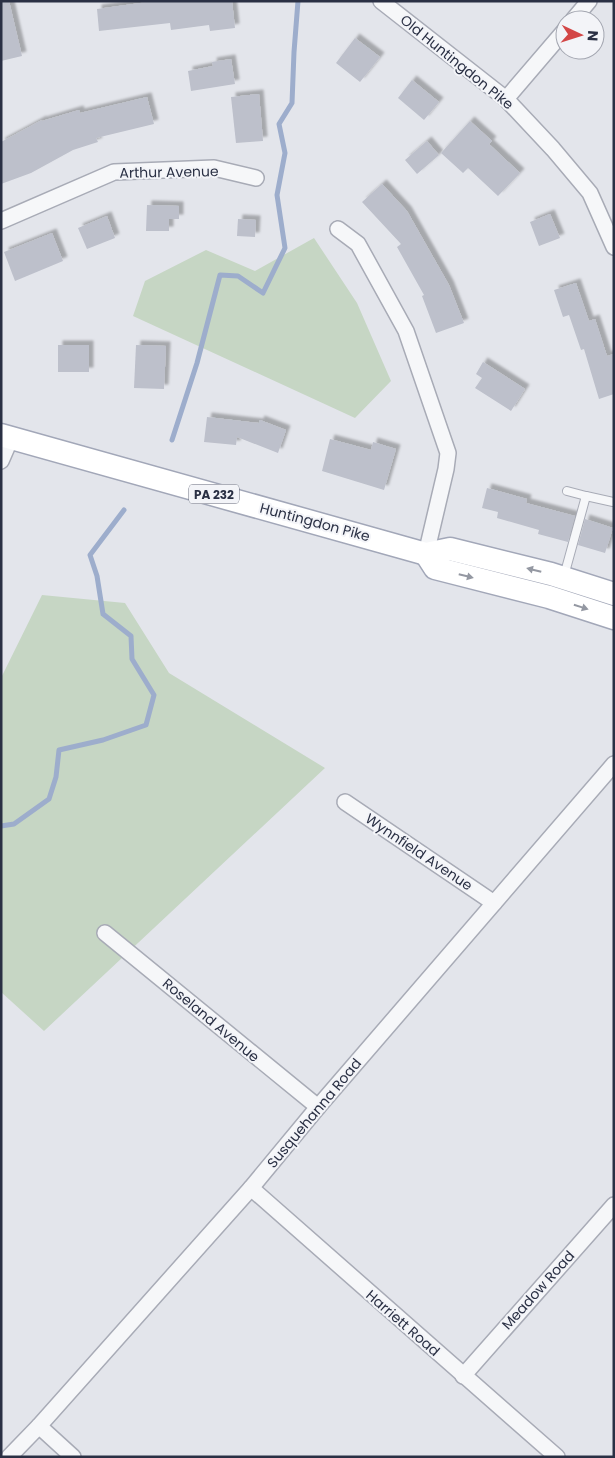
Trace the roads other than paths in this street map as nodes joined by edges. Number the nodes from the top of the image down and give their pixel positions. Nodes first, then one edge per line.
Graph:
1 (381, 1) edge
2 (555, 42) edge
3 (506, 99) junction
4 (256, 178) dead end
5 (1, 221) edge
6 (338, 229) dead end
7 (614, 247) edge
8 (6, 436) edge
9 (1, 461) edge
10 (568, 491) dead end
11 (586, 496) junction
12 (613, 502) edge
13 (426, 554) junction
14 (564, 578) junction
15 (614, 594) edge
16 (614, 618) edge
17 (614, 764) edge
18 (344, 802) dead end
19 (494, 903) junction
20 (105, 933) dead end
21 (318, 1107) junction
22 (251, 1188) junction
23 (614, 1205) edge
24 (463, 1376) junction
25 (39, 1426) junction
26 (9, 1457) edge
27 (73, 1457) edge
28 (557, 1457) edge

1 - 3 street, Old Huntingdon Pike
2 - 3 street
3 - 7 street, Old Huntingdon Pike
4 - 5 street, Arthur Avenue
6 - 13 street
8 - 9 street
8 - 13 main road, Huntingdon Pike / PA 232
10 - 11 lane
11 - 12 lane
11 - 14 lane
14 -> 13 main road, Huntingdon Pike / PA 232
13 -> 16 main road, Huntingdon Pike / PA 232
14 - 15 main road, Huntingdon Pike / PA 232
17 - 19 street, Susquehanna Road
18 - 19 street, Wynnfield Avenue
19 - 21 street, Susquehanna Road
20 - 21 street, Roseland Avenue
21 - 22 street, Susquehanna Road
22 - 24 street, Harriett Road
22 - 25 street, Susquehanna Road
23 - 24 street, Meadow Road
24 - 28 street, Harriett Road
25 - 26 street, Susquehanna Road
25 - 27 street

